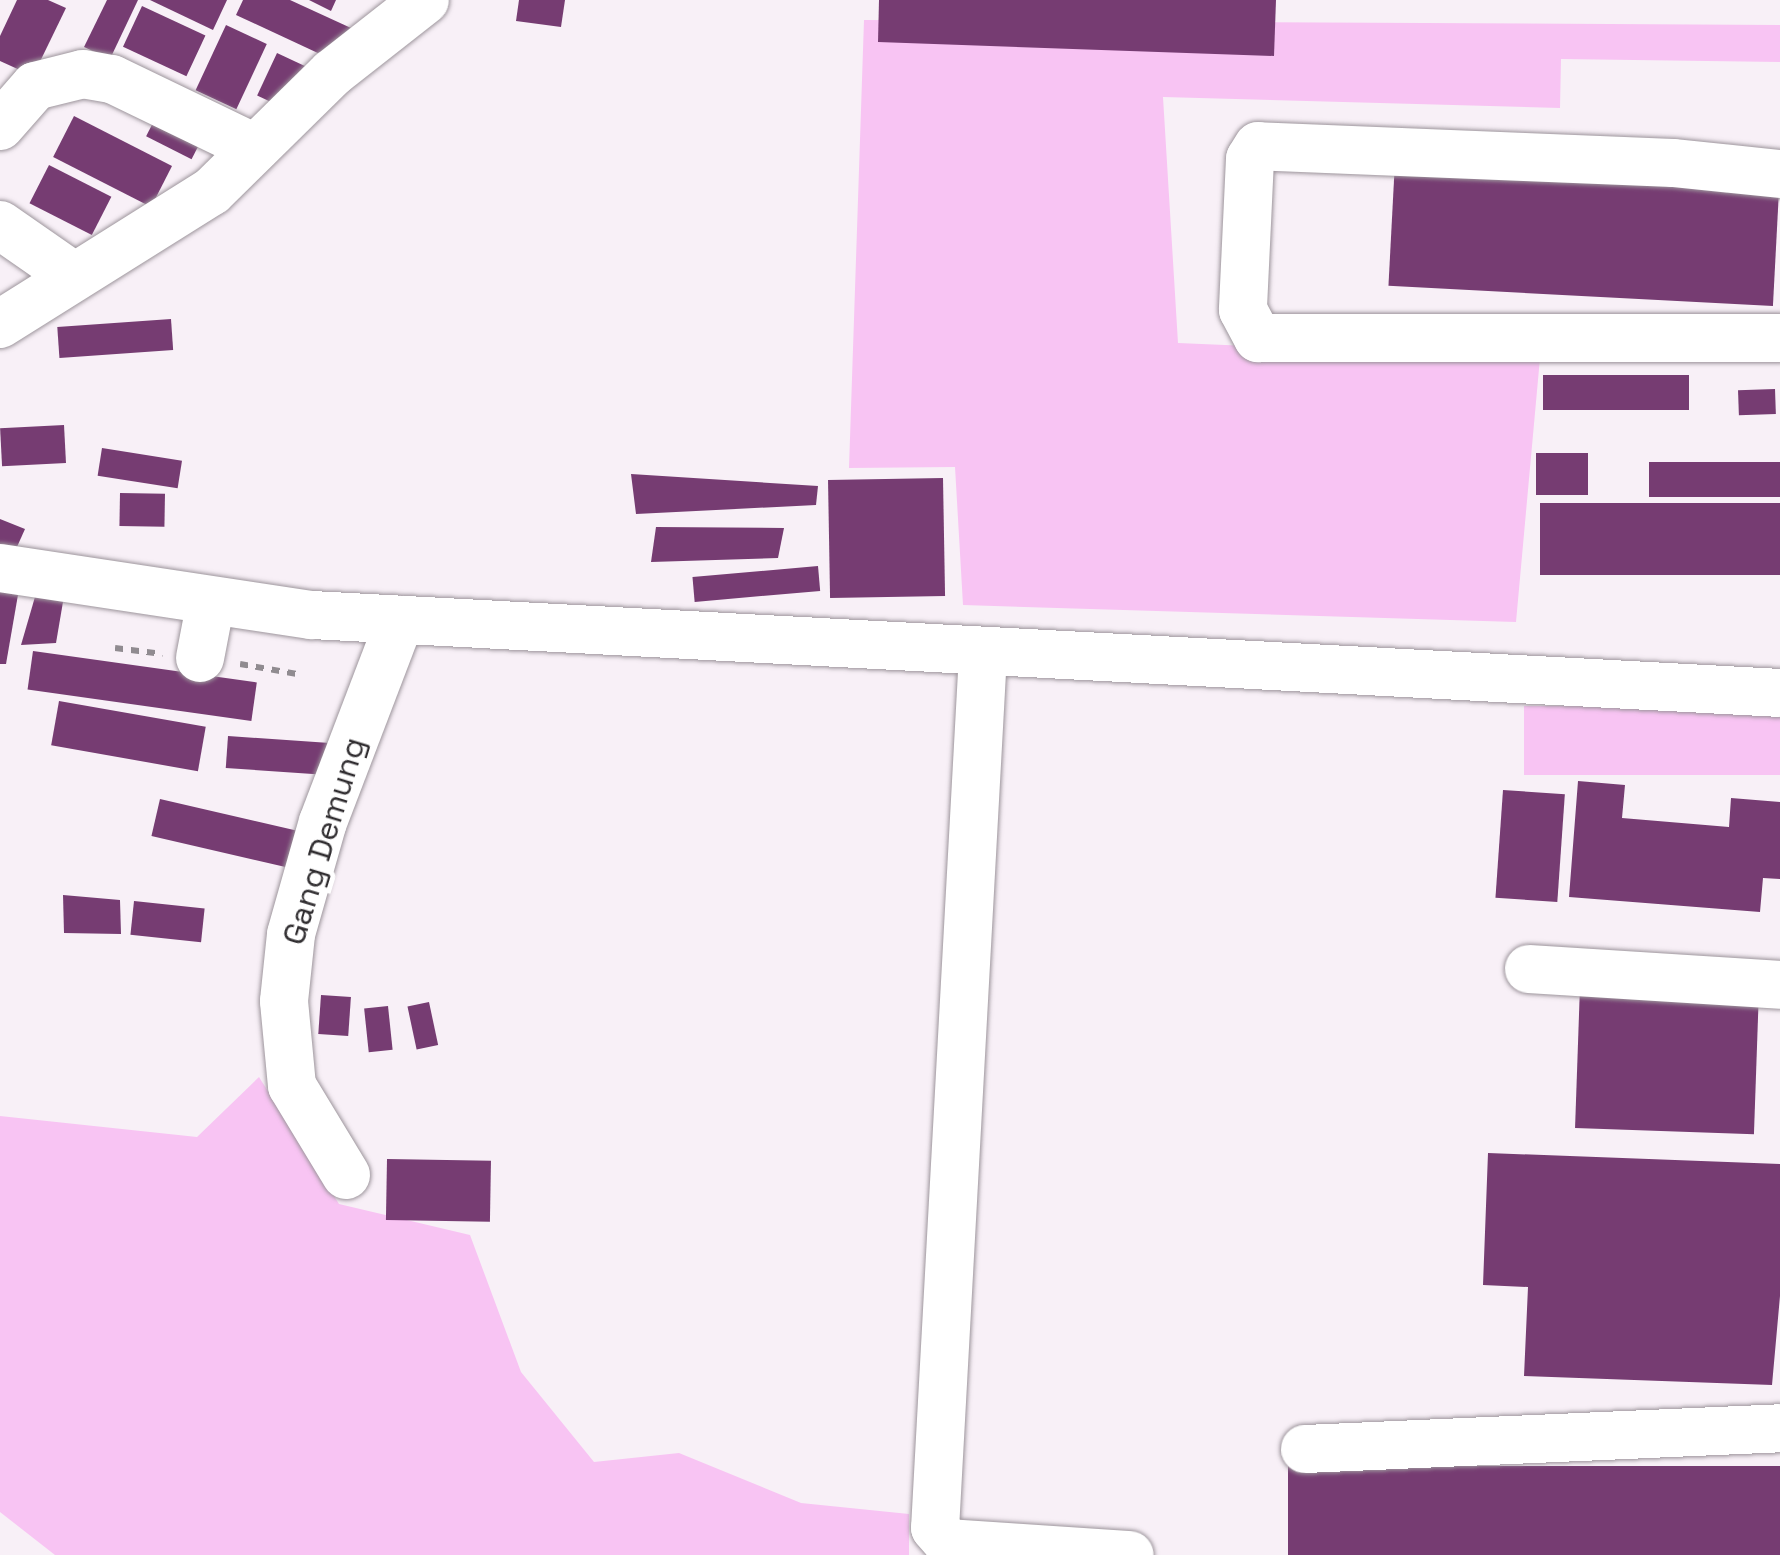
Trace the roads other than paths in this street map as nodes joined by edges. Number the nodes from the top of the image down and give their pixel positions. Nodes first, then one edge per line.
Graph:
1 (425, 0) edge
2 (0, 126) edge
3 (254, 148) junction
4 (1780, 174) edge
5 (0, 224) edge
6 (72, 275) junction
7 (0, 324) edge
8 (1780, 338) edge
9 (0, 568) edge
10 (211, 602) junction
11 (400, 620) junction
12 (984, 654) junction
13 (200, 658) road end
14 (1780, 693) edge
15 (1529, 970) dead end
16 (1780, 985) edge
17 (346, 1174) dead end
18 (1780, 1428) edge
19 (1305, 1450) dead end
20 (1130, 1555) edge

1 - 3 street
2 - 3 street
3 - 6 street
4 - 8 street
5 - 6 street
6 - 7 street
9 - 10 street
10 - 11 street
10 - 13 street
11 - 12 street
11 - 17 street, Gang Demung
12 - 14 street
12 - 20 street
15 - 16 street
18 - 19 street

